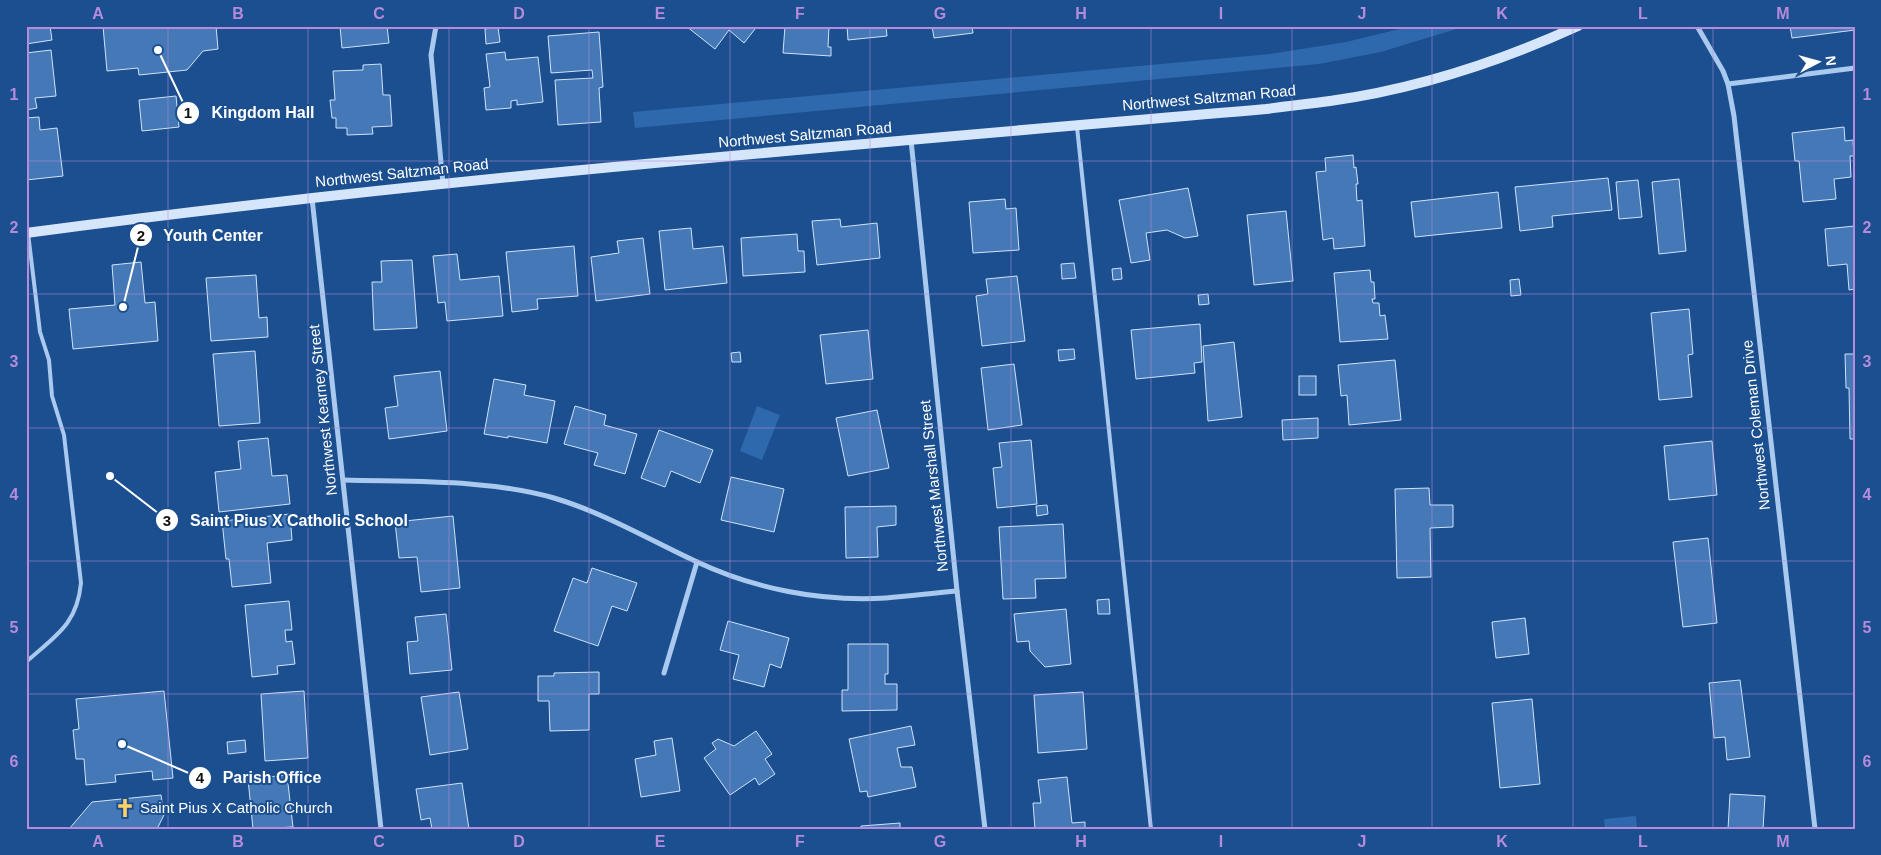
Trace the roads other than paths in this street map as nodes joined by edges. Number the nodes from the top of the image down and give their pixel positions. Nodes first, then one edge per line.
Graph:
1 (436, 26) edge
2 (1578, 26) edge
3 (1697, 26) edge
4 (1855, 68) edge
5 (1728, 84) junction
6 (1076, 125) junction
7 (911, 140) junction
8 (443, 184) junction
9 (312, 197) junction
10 (27, 233) edge
11 (344, 480) junction
12 (697, 562) junction
13 (957, 590) junction
14 (26, 662) edge
15 (664, 673) dead end
16 (381, 829) edge
17 (985, 829) edge
18 (1152, 829) edge
19 (1815, 829) edge

1 - 8 street
2 - 6 main road, Northwest Saltzman Road
3 - 5 street, Northwest Coleman Drive
4 - 5 street
5 - 19 street, Northwest Coleman Drive
6 - 7 main road, Northwest Saltzman Road
6 - 18 lane
7 - 8 main road, Northwest Saltzman Road
7 - 13 street, Northwest Marshall Street
8 - 9 main road, Northwest Saltzman Road
9 - 10 main road, Northwest Saltzman Road
9 - 11 street, Northwest Kearney Street
10 - 14 lane
11 - 12 street
11 - 16 street, Northwest Kearney Street
12 - 13 street
12 - 15 street
13 - 17 street, Northwest Marshall Street

